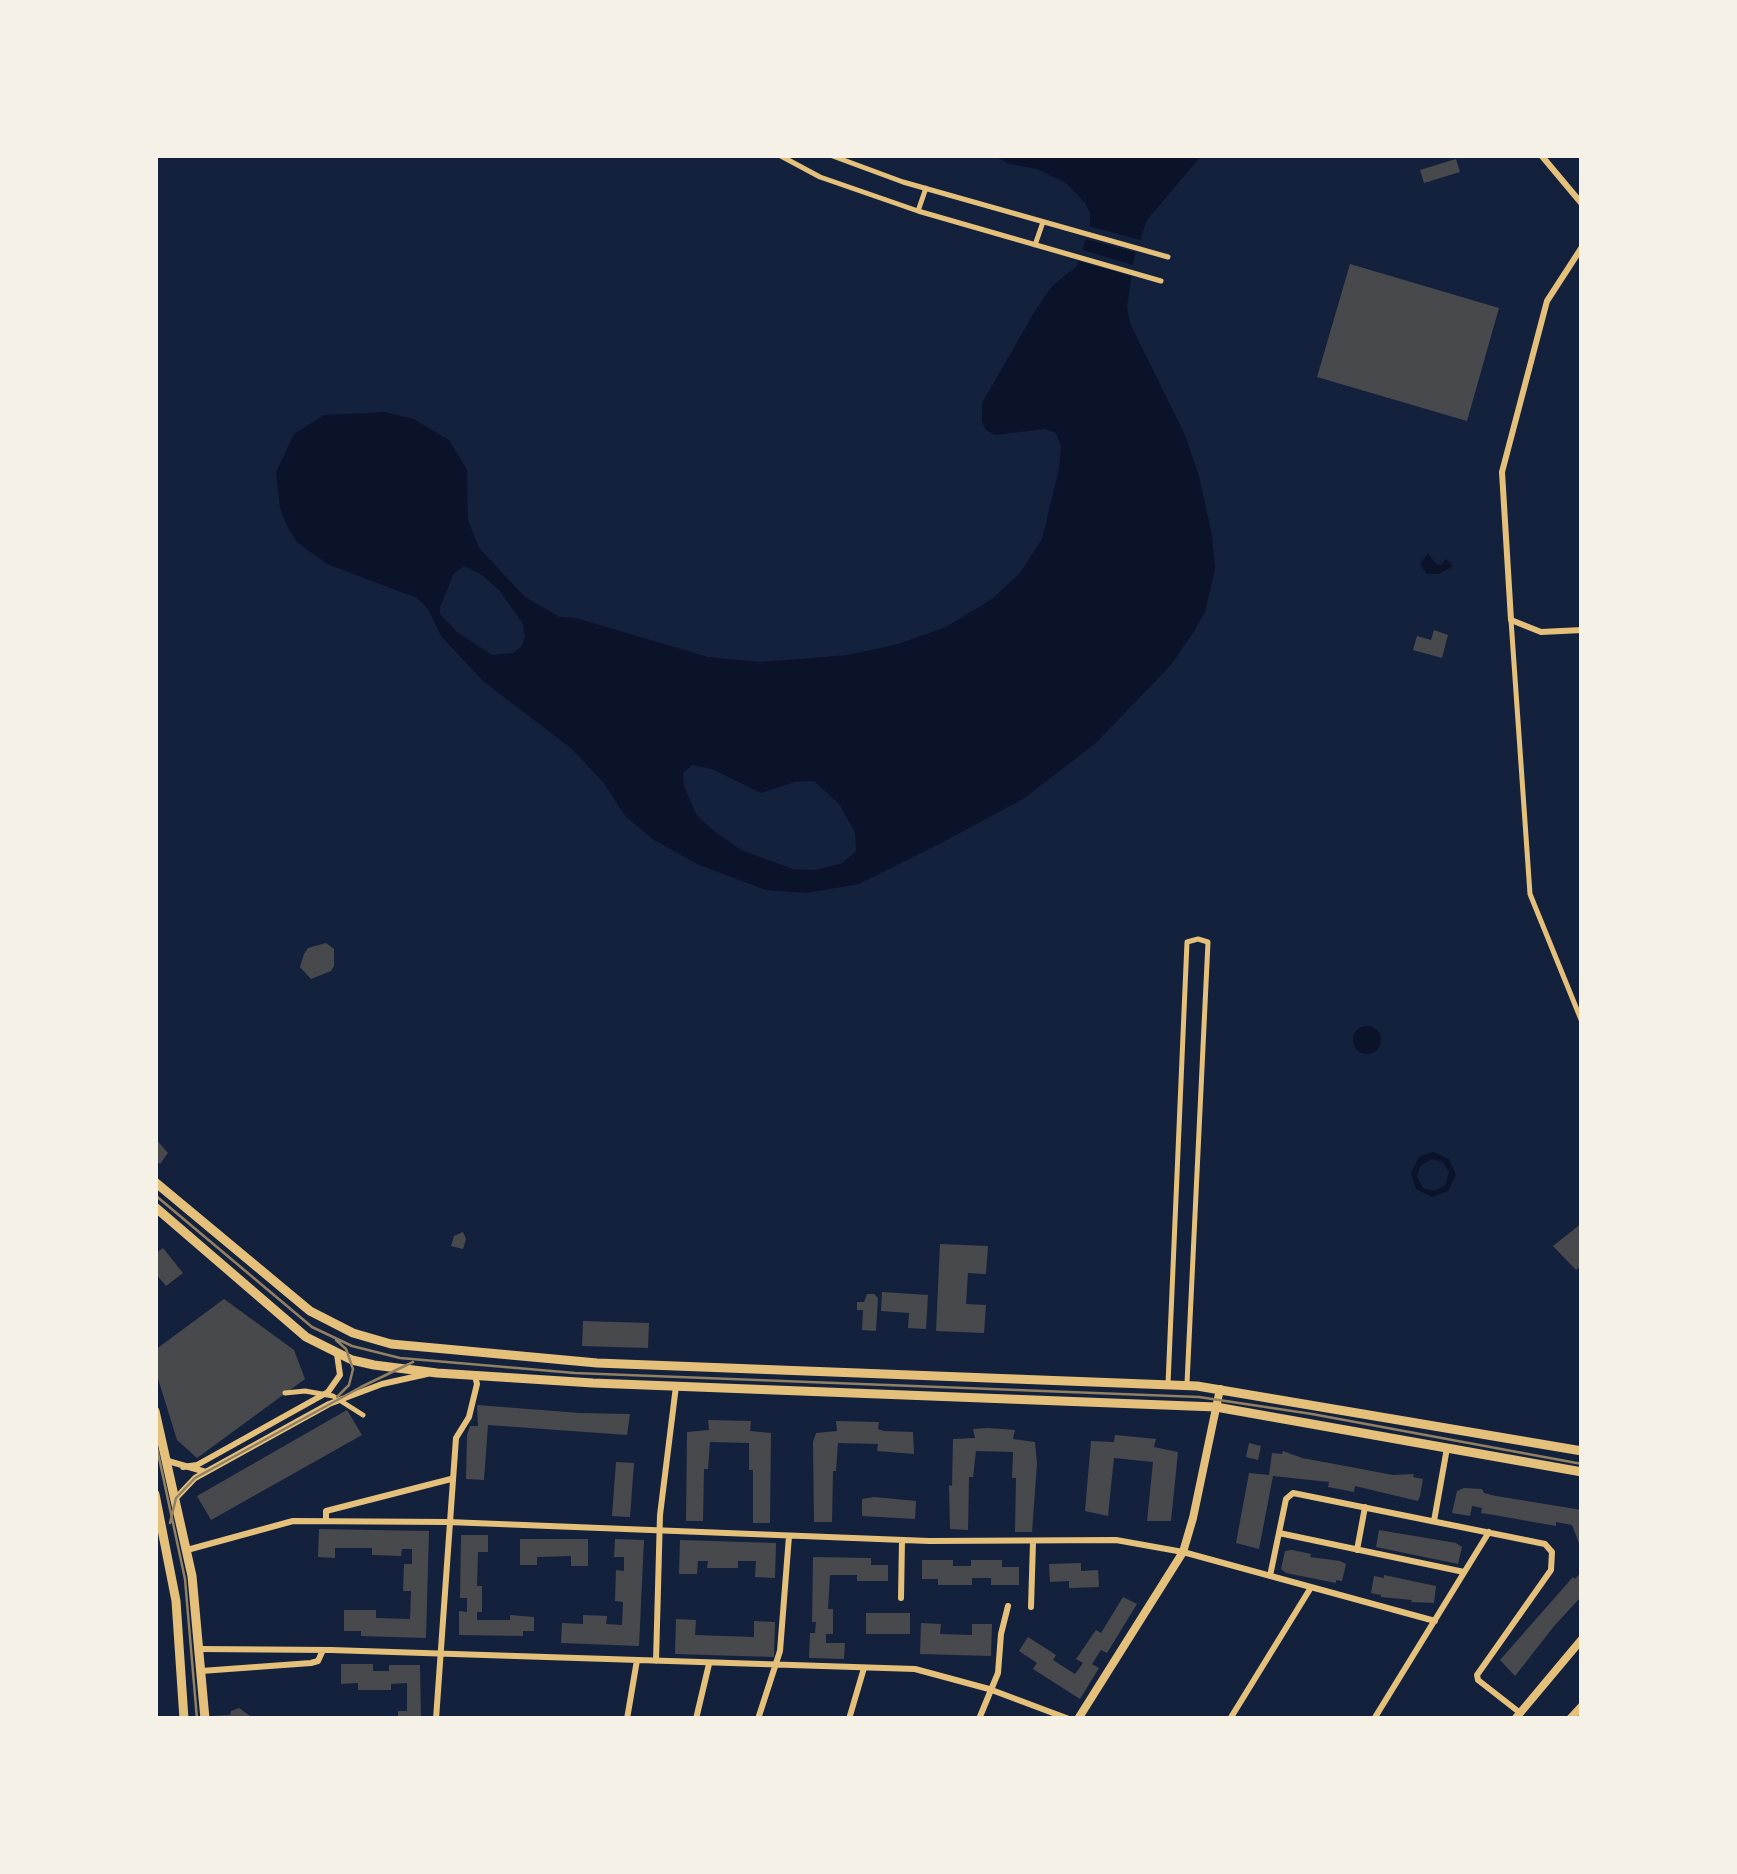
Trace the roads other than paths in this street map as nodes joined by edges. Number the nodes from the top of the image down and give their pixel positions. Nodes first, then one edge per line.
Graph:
1 (780, 155) edge
2 (830, 155) edge
3 (1541, 155) edge
4 (926, 188) junction
5 (1582, 204) edge
6 (918, 211) junction
7 (1046, 223) junction
8 (1036, 245) junction
9 (1582, 247) edge
10 (1168, 256) dead end
11 (1161, 280) dead end
12 (1511, 620) junction
13 (1582, 630) edge
14 (1582, 1022) edge
15 (155, 1182) edge
16 (155, 1207) edge
17 (336, 1353) junction
18 (437, 1373) junction
19 (476, 1376) junction
20 (1168, 1384) junction
21 (1187, 1385) junction
22 (676, 1386) junction
23 (1220, 1389) junction
24 (285, 1393) dead end
25 (1216, 1407) junction
26 (155, 1411) edge
27 (363, 1415) dead end
28 (1448, 1447) junction
29 (1582, 1451) edge
30 (168, 1460) junction
31 (182, 1467) junction
32 (207, 1472) junction
33 (1582, 1472) edge
34 (451, 1479) junction
35 (155, 1494) edge
36 (176, 1498) junction
37 (1365, 1507) junction
38 (326, 1521) junction
39 (1434, 1521) junction
40 (448, 1522) junction
41 (660, 1531) junction
42 (1489, 1532) junction
43 (1279, 1534) junction
44 (789, 1536) junction
45 (902, 1540) junction
46 (1033, 1542) junction
47 (187, 1550) junction
48 (1358, 1550) junction
49 (1183, 1552) junction
50 (1464, 1572) junction
51 (1270, 1576) junction
52 (1310, 1588) junction
53 (901, 1598) dead end
54 (1008, 1606) dead end
55 (1031, 1607) dead end
56 (1434, 1621) junction
57 (1582, 1638) edge
58 (200, 1649) junction
59 (322, 1650) junction
60 (440, 1654) junction
61 (637, 1660) junction
62 (656, 1662) junction
63 (709, 1664) junction
64 (775, 1667) junction
65 (864, 1668) junction
66 (202, 1671) junction
67 (989, 1688) junction
68 (1582, 1706) edge
69 (1517, 1716) edge
70 (184, 1719) edge
71 (205, 1719) edge
72 (436, 1719) edge
73 (627, 1719) edge
74 (696, 1719) edge
75 (758, 1719) edge
76 (850, 1719) edge
77 (979, 1719) edge
78 (1068, 1719) edge
79 (1078, 1719) edge
80 (1230, 1719) edge
81 (1374, 1719) edge
82 (1530, 1719) edge
83 (1570, 1719) edge

1 - 6 street
2 - 4 street
3 - 5 street
4 - 6 street
4 - 7 street
6 - 8 street
7 - 8 street
7 - 10 street
8 - 11 street
9 - 12 street
12 - 13 street
12 - 14 street
15 - 20 main road
16 - 17 main road
17 - 18 main road
17 - 31 street
18 - 19 main road
18 - 32 street
19 - 22 main road
19 - 34 street
20 - 21 main road
20 - 21 street
21 - 23 main road
22 - 25 main road
22 - 41 street
23 - 25 street
23 - 29 main road
24 - 27 street
25 - 28 main road
25 - 49 street
26 - 30 main road
28 - 33 main road
28 - 39 street
30 - 31 street
30 - 36 main road
31 - 32 street
32 - 36 street
34 - 38 street
34 - 40 street
35 - 70 main road
36 - 47 main road
37 - 39 street
37 - 43 street
37 - 48 street
38 - 40 street
38 - 47 street
39 - 42 street
40 - 41 street
40 - 60 street
41 - 44 street
41 - 62 street
42 - 50 street
42 - 69 street
43 - 48 street
43 - 51 street
44 - 45 street
44 - 64 street
45 - 46 street
45 - 53 street
46 - 49 street
46 - 55 street
47 - 58 main road
48 - 50 street
49 - 51 street
49 - 79 street
50 - 56 street
51 - 52 street
52 - 56 street
52 - 80 street
54 - 67 street
56 - 81 street
57 - 69 street
58 - 59 street
58 - 66 main road
59 - 60 street
59 - 66 street
60 - 61 street
60 - 72 street
61 - 62 street
61 - 73 street
62 - 63 street
63 - 64 street
63 - 74 street
64 - 65 street
64 - 75 street
65 - 67 street
65 - 76 street
66 - 71 main road
67 - 77 street
67 - 78 street
68 - 83 street
69 - 82 street

